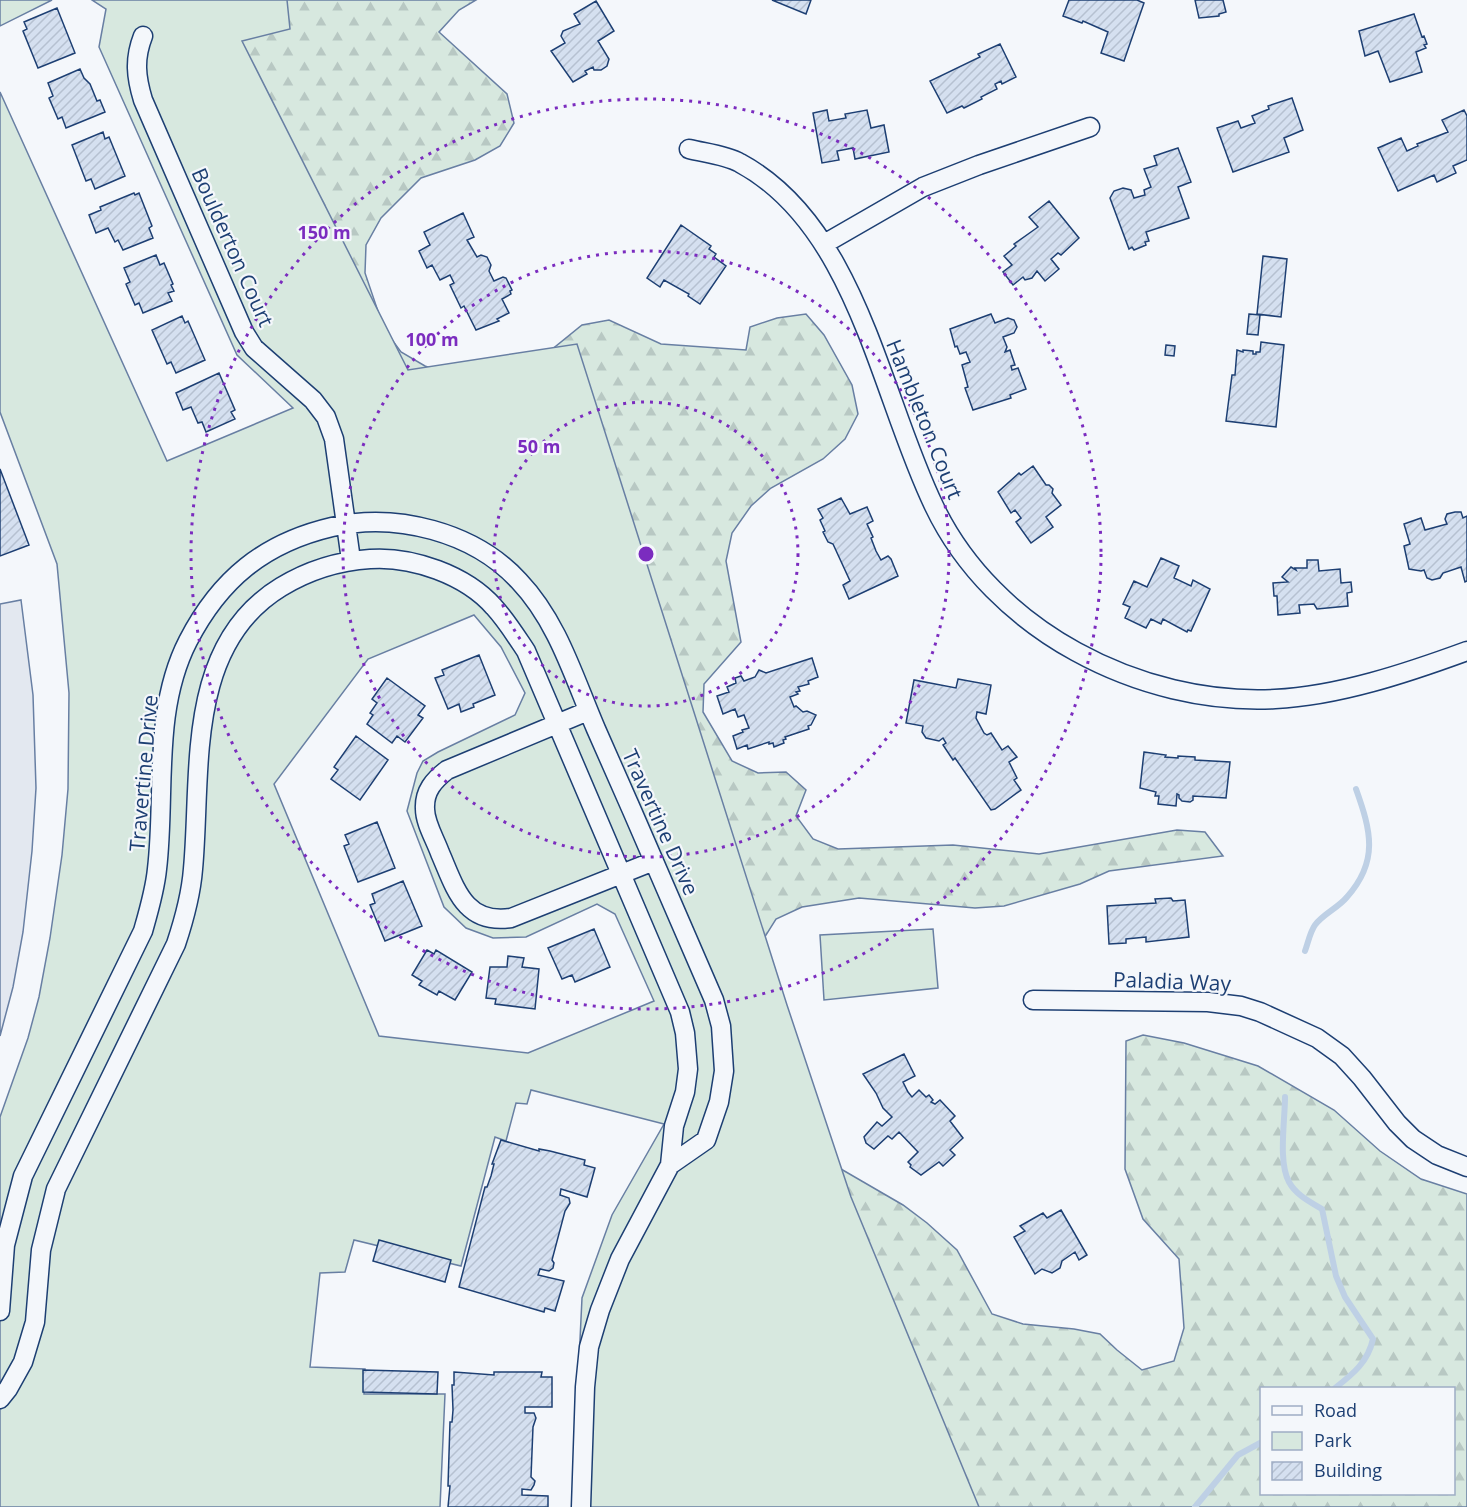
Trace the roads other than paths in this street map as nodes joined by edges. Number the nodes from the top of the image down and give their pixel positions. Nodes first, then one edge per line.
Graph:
1 (143, 36) dead end
2 (1090, 128) dead end
3 (689, 149) dead end
4 (824, 244) junction
5 (346, 524) junction
6 (351, 560) junction
7 (1467, 651) edge
8 (588, 711) junction
9 (556, 724) junction
10 (654, 861) junction
11 (621, 873) junction
12 (1033, 1000) dead end
13 (670, 1165) junction
14 (1467, 1167) edge
15 (0, 1311) edge
16 (0, 1399) edge
17 (581, 1507) edge

1 - 5 street, Boulderton Court
2 - 4 street
3 - 4 street, Hambleton Court
4 - 7 street, Hambleton Court
5 - 6 street, Boulderton Court
5 - 8 street, Travertine Drive
5 - 15 street, Travertine Drive
6 - 9 street, Travertine Drive
6 - 16 street, Travertine Drive
8 - 9 street
8 - 10 street, Travertine Drive
9 - 11 street, Travertine Drive
9 - 11 street
10 - 11 street
10 - 13 street, Travertine Drive
11 - 13 street, Travertine Drive
12 - 14 street, Paladia Way
13 - 17 street, Travertine Drive

